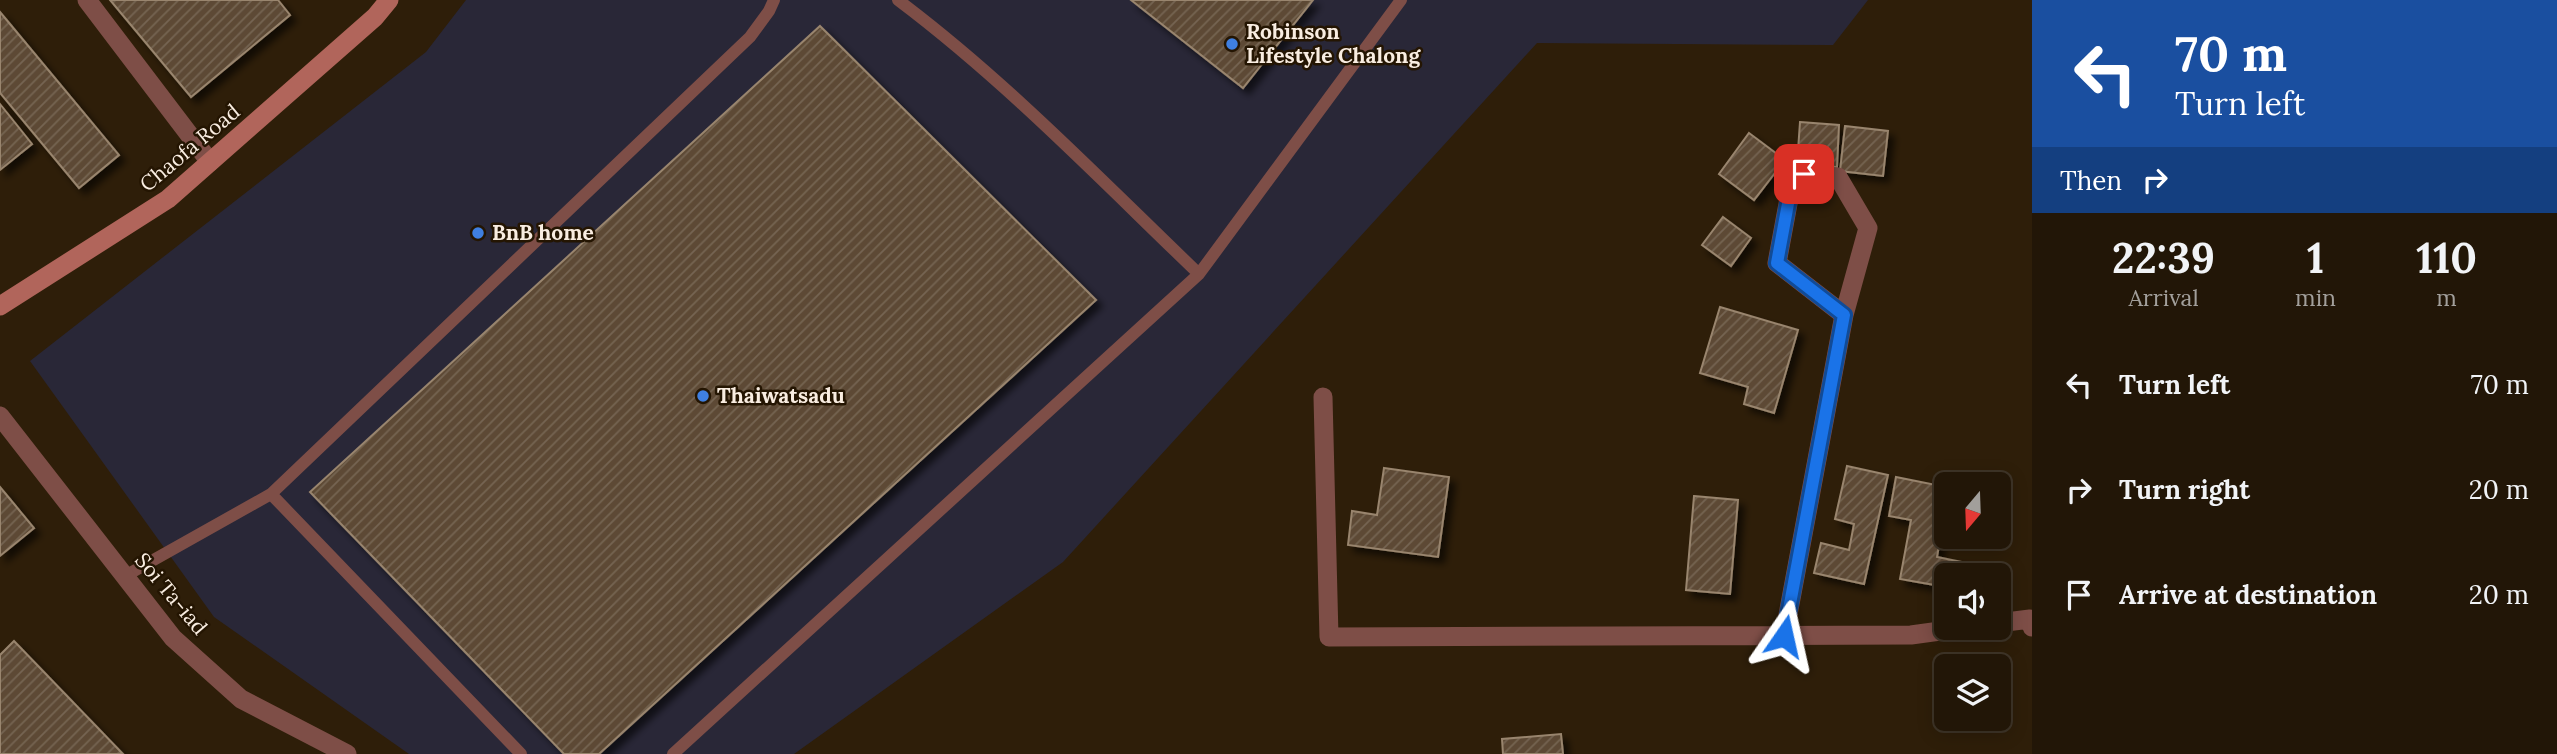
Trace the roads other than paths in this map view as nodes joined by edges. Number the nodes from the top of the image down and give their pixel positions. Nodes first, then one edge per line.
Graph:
1 (87, 0) edge
2 (389, 0) edge
3 (774, 0) edge
4 (898, 0) edge
5 (1401, 0) edge
6 (210, 162) junction
7 (1199, 274) junction
8 (0, 306) edge
9 (1844, 315) junction
10 (1323, 397) dead end
11 (0, 416) edge
12 (271, 494) junction
13 (125, 576) junction
14 (2031, 620) edge
15 (2011, 622) edge
16 (1934, 632) edge
17 (1784, 636) junction
18 (347, 754) edge
19 (521, 754) edge
20 (673, 754) edge

1 - 6 street
2 - 6 main road, Chaofa Road
3 - 12 lane
4 - 7 lane
5 - 7 lane
6 - 8 main road, Chaofa Road
7 - 20 lane
9 - 9 street
9 - 17 street
10 - 17 street
11 - 13 street, Soi Ta-iad
12 - 13 lane
12 - 19 lane
13 - 18 street, Soi Ta-iad
14 - 15 street
16 - 17 street

